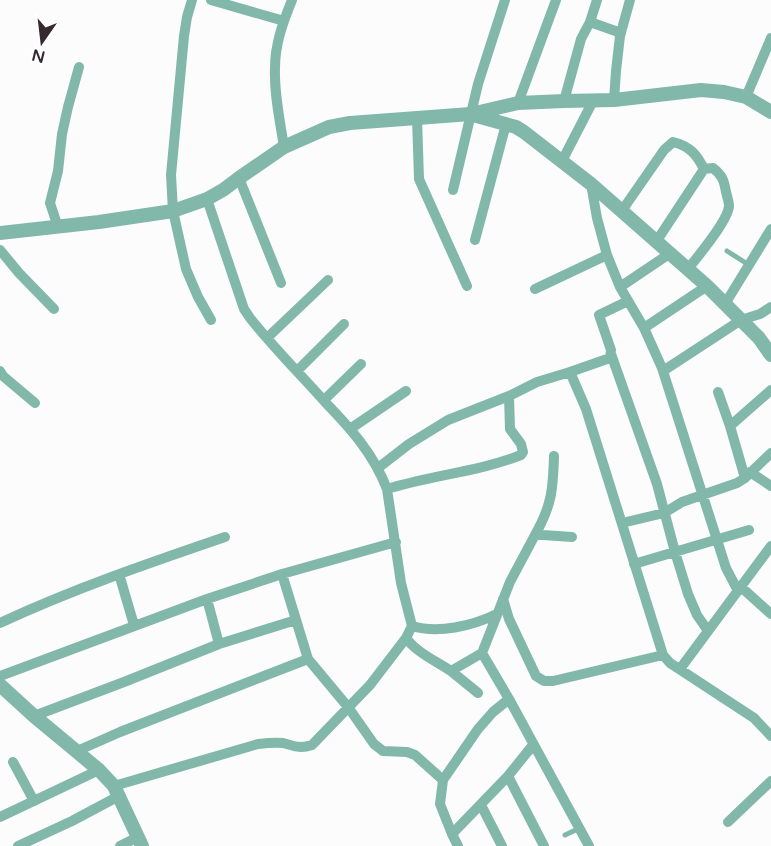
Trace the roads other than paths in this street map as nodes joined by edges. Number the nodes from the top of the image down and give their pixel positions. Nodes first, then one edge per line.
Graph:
1 (192, 0) edge
2 (212, 0) edge
3 (292, 0) edge
4 (505, 0) edge
5 (556, 0) edge
6 (597, 0) edge
7 (630, 0) edge
8 (242, 4) edge
9 (284, 21) junction
10 (590, 22) junction
11 (621, 33) junction
12 (771, 38) edge
13 (79, 67) dead end
14 (746, 97) junction
15 (614, 100) junction
16 (564, 101) junction
17 (593, 101) junction
18 (518, 104) junction
19 (771, 112) edge
20 (471, 114) junction
21 (417, 118) junction
22 (506, 124) junction
23 (284, 147) junction
24 (562, 161) junction
25 (704, 170) junction
26 (239, 178) junction
27 (591, 184) junction
28 (453, 190) dead end
29 (207, 199) junction
30 (173, 211) junction
31 (621, 212) junction
32 (58, 227) junction
33 (771, 229) edge
34 (0, 233) edge
35 (475, 240) dead end
36 (656, 242) junction
37 (0, 250) edge
38 (727, 251) dead end
39 (669, 254) junction
40 (607, 255) junction
41 (749, 265) junction
42 (688, 269) junction
43 (328, 279) dead end
44 (281, 283) dead end
45 (467, 286) dead end
46 (707, 286) junction
47 (620, 288) junction
48 (535, 289) dead end
49 (628, 301) junction
50 (725, 304) junction
51 (771, 307) edge
52 (54, 309) dead end
53 (211, 320) dead end
54 (741, 320) junction
55 (344, 324) dead end
56 (644, 328) junction
57 (267, 338) junction
58 (611, 354) junction
59 (771, 355) edge
60 (361, 364) dead end
61 (0, 371) edge
62 (297, 371) junction
63 (663, 371) junction
64 (570, 372) junction
65 (771, 390) edge
66 (406, 391) dead end
67 (718, 392) dead end
68 (509, 396) junction
69 (324, 400) junction
70 (35, 403) dead end
71 (730, 426) junction
72 (350, 429) junction
73 (771, 453) edge
74 (554, 456) dead end
75 (378, 468) junction
76 (748, 475) junction
77 (771, 486) edge
78 (387, 489) junction
79 (703, 495) junction
80 (664, 513) junction
81 (622, 523) junction
82 (749, 530) dead end
83 (535, 535) junction
84 (225, 537) dead end
85 (572, 537) dead end
86 (717, 539) junction
87 (396, 542) junction
88 (771, 546) edge
89 (675, 552) junction
90 (634, 564) junction
91 (119, 574) junction
92 (282, 574) junction
93 (740, 589) junction
94 (207, 599) junction
95 (503, 599) junction
96 (497, 614) junction
97 (771, 614) edge
98 (296, 620) junction
99 (0, 623) edge
100 (134, 625) junction
101 (412, 626) junction
102 (708, 631) junction
103 (406, 638) junction
104 (219, 644) junction
105 (482, 653) junction
106 (663, 655) junction
107 (308, 659) junction
108 (680, 669) junction
109 (451, 671) junction
110 (0, 676) edge
111 (0, 685) edge
112 (478, 693) dead end
113 (509, 699) junction
114 (348, 707) junction
115 (34, 716) junction
116 (771, 736) edge
117 (533, 745) junction
118 (77, 752) junction
119 (13, 762) dead end
120 (99, 770) junction
121 (508, 776) junction
122 (443, 780) junction
123 (771, 782) edge
124 (117, 791) junction
125 (34, 801) junction
126 (480, 805) junction
127 (0, 817) edge
128 (728, 822) dead end
129 (580, 828) junction
130 (453, 834) junction
131 (565, 835) dead end
132 (140, 841) edge
133 (18, 846) edge
134 (120, 846) edge
135 (458, 846) edge
136 (502, 846) edge
137 (544, 846) edge
138 (589, 846) edge

1 - 30 street
2 - 8 street
3 - 9 street
4 - 20 street
5 - 18 street
6 - 10 street
7 - 11 street
8 - 9 street
9 - 23 street
10 - 11 street
10 - 16 street
11 - 15 street
12 - 14 street
13 - 32 street
14 - 15 street
14 - 19 street
15 - 17 street
16 - 17 street
16 - 18 street
17 - 24 street
18 - 20 street
20 - 21 street
20 - 22 street
20 - 28 street
21 - 23 street
21 - 45 street
22 - 24 street
22 - 35 street
23 - 26 street
24 - 27 street
25 - 31 street
25 - 36 street
25 - 42 street
26 - 29 street
26 - 44 street
27 - 31 street
27 - 40 street
29 - 30 street
29 - 57 street
30 - 32 street
30 - 53 street
31 - 36 street
32 - 34 street
33 - 41 street
36 - 39 street
37 - 52 street
38 - 41 lane
39 - 42 street
39 - 47 street
40 - 47 street
40 - 48 street
41 - 50 street
42 - 46 street
43 - 57 street
46 - 50 street
46 - 56 street
47 - 49 street
49 - 56 street
49 - 58 street
50 - 54 street
51 - 54 street
54 - 59 street
54 - 63 street
55 - 62 street
56 - 63 street
57 - 62 street
58 - 64 street
58 - 80 street
60 - 69 street
61 - 70 street
62 - 69 street
63 - 79 street
64 - 68 street
64 - 81 street
65 - 71 street
66 - 72 street
67 - 71 street
68 - 75 street
68 - 78 street
69 - 72 street
71 - 76 street
72 - 75 street
73 - 76 street
74 - 83 street
75 - 78 street
76 - 77 street
76 - 79 street
78 - 87 street
79 - 80 street
79 - 86 street
80 - 81 street
80 - 89 street
81 - 90 street
82 - 86 street
83 - 85 street
83 - 95 street
84 - 91 street
86 - 89 street
86 - 93 street
87 - 92 street
87 - 101 street
88 - 93 street
89 - 90 street
89 - 102 street
90 - 106 street
91 - 99 street
91 - 100 street
92 - 94 street
92 - 98 street
93 - 97 street
93 - 102 street
94 - 100 street
94 - 104 street
95 - 96 street
95 - 106 street
96 - 101 street
96 - 105 street
98 - 104 street
98 - 107 street
100 - 110 street
101 - 103 street
102 - 108 street
103 - 109 street
103 - 114 street
104 - 115 street
105 - 109 street
105 - 113 street
106 - 108 street
107 - 114 street
107 - 118 street
108 - 116 street
109 - 112 street
111 - 115 street
113 - 117 street
113 - 122 street
114 - 122 street
114 - 124 street
115 - 118 street
117 - 121 street
117 - 129 street
118 - 120 street
119 - 125 street
120 - 124 street
120 - 125 street
121 - 126 street
121 - 137 street
122 - 130 street
123 - 128 street
124 - 132 street
124 - 133 street
125 - 127 street
126 - 130 street
126 - 136 street
129 - 131 lane
129 - 138 street
130 - 135 street
132 - 134 street

